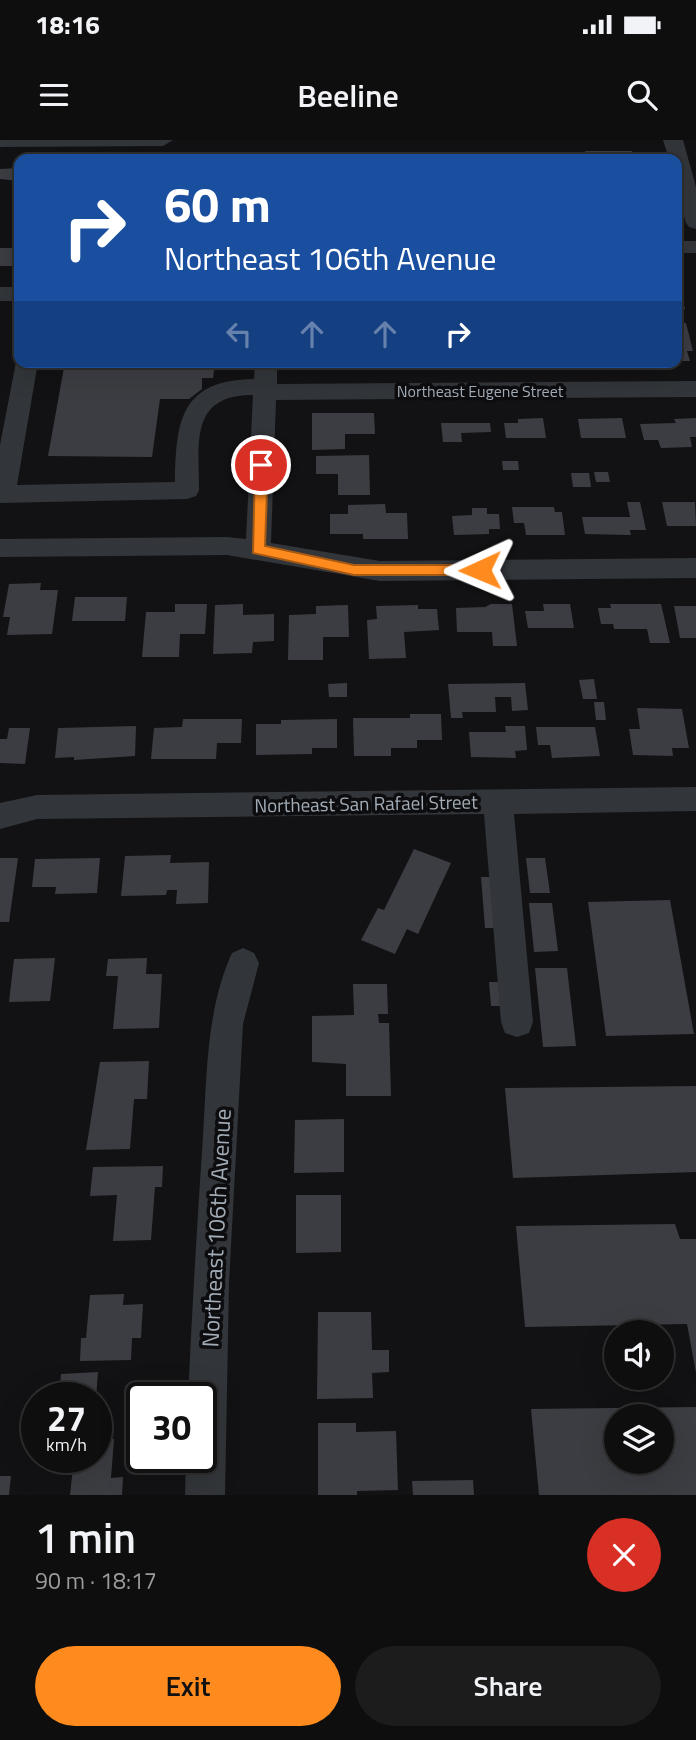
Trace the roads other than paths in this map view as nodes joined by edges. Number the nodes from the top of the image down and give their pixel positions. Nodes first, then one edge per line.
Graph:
1 (163, 140) edge
2 (0, 141) edge
3 (682, 172) edge
4 (696, 223) edge
5 (26, 368) edge
6 (266, 368) edge
7 (696, 389) edge
8 (265, 390) junction
9 (2, 494) edge
10 (0, 548) edge
11 (258, 549) junction
12 (696, 568) edge
13 (696, 799) edge
14 (498, 802) junction
15 (0, 816) edge
16 (243, 963) dead end
17 (517, 1022) dead end
18 (205, 1495) edge

1 - 2 street
3 - 4 street
5 - 9 street
6 - 8 street
7 - 8 street, Northeast Eugene Street
8 - 9 street, Northeast Eugene Street
8 - 11 street
10 - 11 street
11 - 12 street
13 - 14 street, Northeast San Rafael Street
14 - 15 street, Northeast San Rafael Street
14 - 17 street
16 - 18 street, Northeast 106th Avenue

